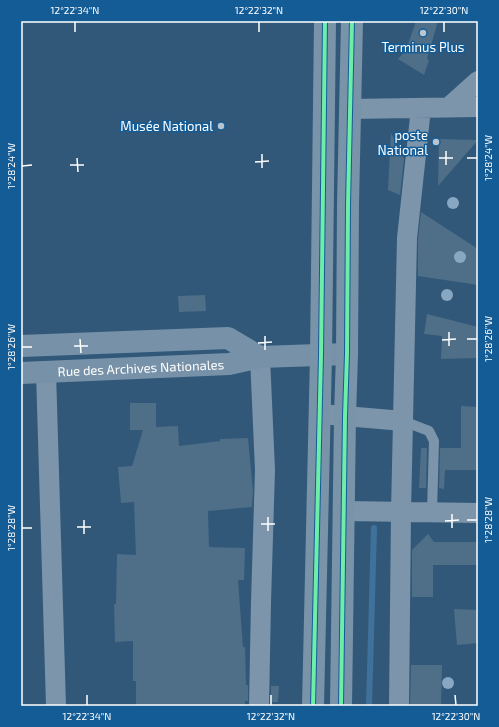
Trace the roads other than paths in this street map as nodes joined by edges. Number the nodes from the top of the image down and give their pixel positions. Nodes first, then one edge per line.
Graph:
1 (325, 21) edge
2 (352, 21) edge
3 (478, 81) edge
4 (478, 106) edge
5 (449, 107) junction
6 (421, 108) junction
7 (350, 109) junction
8 (21, 346) edge
9 (347, 354) junction
10 (321, 355) junction
11 (260, 357) junction
12 (46, 372) junction
13 (21, 373) edge
14 (319, 414) junction
15 (345, 416) junction
16 (403, 421) junction
17 (344, 511) junction
18 (401, 512) junction
19 (432, 512) junction
20 (478, 513) edge
21 (56, 706) edge
22 (259, 706) edge
23 (313, 706) edge
24 (341, 706) edge
25 (399, 706) edge

1 - 10 main road
2 - 7 main road
3 - 5 street
4 - 5 street
5 - 6 street
6 - 7 street
6 - 16 street
7 - 9 main road
8 - 11 street, Rue des Archives Nationales
9 - 10 street, Rue des Archives Nationales
9 - 15 main road
10 - 11 street, Rue des Archives Nationales
10 - 14 main road
11 - 12 street, Rue des Archives Nationales
11 - 22 street
12 - 13 street, Rue des Archives Nationales
12 - 21 street
14 - 15 street
14 - 23 main road
15 - 16 street
15 - 17 main road
16 - 18 street
16 - 19 lane
17 - 18 street
17 - 24 main road
18 - 19 street
18 - 25 street
19 - 20 street

